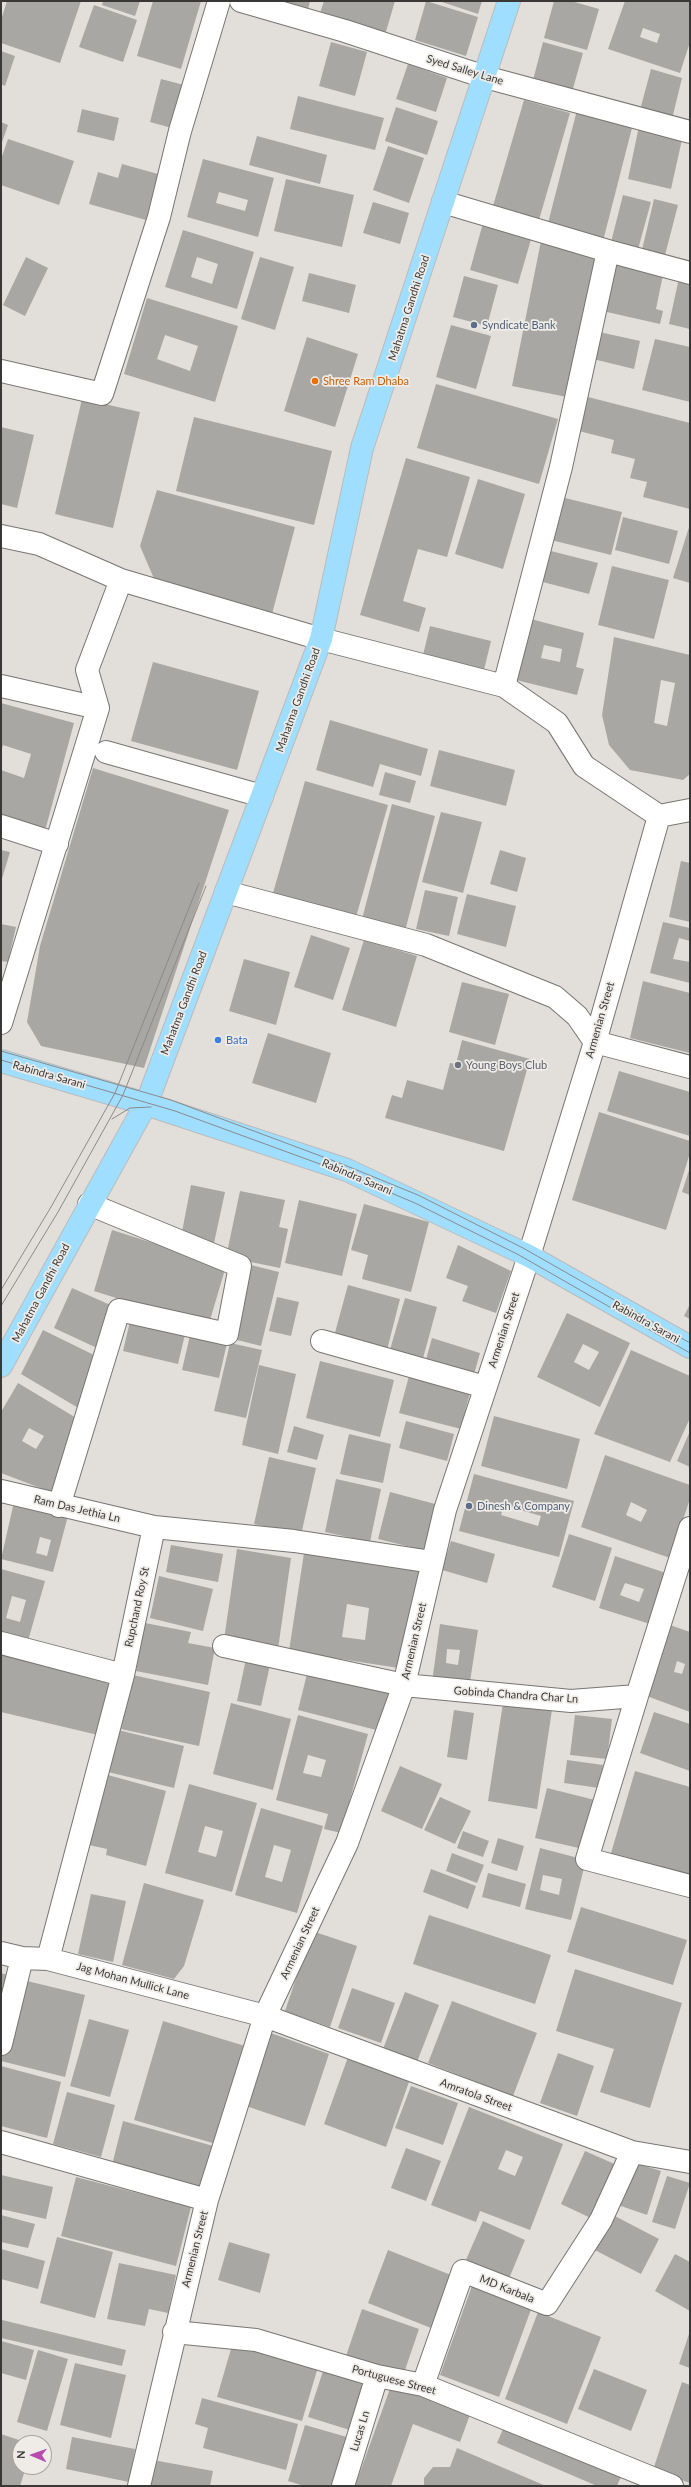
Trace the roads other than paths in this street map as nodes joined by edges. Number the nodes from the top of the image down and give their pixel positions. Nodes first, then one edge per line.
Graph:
1 (219, 1) edge
2 (241, 1) edge
3 (509, 1) edge
4 (485, 77) junction
5 (690, 132) edge
6 (443, 202) junction
7 (608, 251) junction
8 (690, 273) edge
9 (1, 371) edge
10 (1, 536) edge
11 (121, 580) junction
12 (321, 639) junction
13 (1, 686) edge
14 (504, 686) junction
15 (98, 708) junction
16 (106, 752) dead end
17 (262, 796) junction
18 (690, 810) edge
19 (659, 816) junction
20 (1, 826) edge
21 (57, 844) junction
22 (226, 892) junction
23 (1, 1023) edge
24 (595, 1042) junction
25 (1, 1061) edge
26 (690, 1067) edge
27 (146, 1104) junction
28 (89, 1204) junction
29 (529, 1256) junction
30 (322, 1341) dead end
31 (690, 1347) edge
32 (1, 1366) edge
33 (485, 1387) junction
34 (1, 1491) edge
35 (59, 1506) junction
36 (154, 1527) junction
37 (690, 1528) edge
38 (432, 1562) junction
39 (1, 1643) edge
40 (224, 1646) dead end
41 (123, 1675) junction
42 (404, 1685) junction
43 (637, 1696) junction
44 (690, 1886) edge
45 (1, 1953) edge
46 (22, 1958) junction
47 (48, 1958) junction
48 (265, 2016) junction
49 (1, 2044) edge
50 (1, 2142) edge
51 (632, 2152) junction
52 (690, 2162) edge
53 (207, 2200) junction
54 (174, 2332) junction
55 (378, 2376) junction
56 (423, 2385) junction
57 (139, 2486) edge
58 (343, 2486) edge
59 (672, 2486) edge

1 - 9 street
2 - 4 street, Syed Salley Lane
3 - 4 main road, Mahatma Gandhi Road
4 - 5 street, Syed Salley Lane
4 - 6 main road, Mahatma Gandhi Road
6 - 7 street
6 - 12 main road, Mahatma Gandhi Road
7 - 8 street
7 - 14 street
10 - 11 street
11 - 12 street
11 - 15 street
12 - 14 street
12 - 17 main road, Mahatma Gandhi Road
13 - 15 street
14 - 19 street
15 - 21 street
16 - 17 street
17 - 22 main road, Mahatma Gandhi Road
18 - 19 street
19 - 24 street, Armenian Street
20 - 21 street
21 - 23 street
22 - 24 street
22 - 27 main road, Mahatma Gandhi Road
24 - 26 street
24 - 29 street, Armenian Street
25 - 27 main road, Rabindra Sarani
27 - 28 main road, Mahatma Gandhi Road
27 - 29 main road, Rabindra Sarani
28 - 32 main road, Mahatma Gandhi Road
28 - 35 street
29 - 31 main road, Rabindra Sarani
29 - 33 street, Armenian Street
30 - 33 street
33 - 38 street, Armenian Street
34 - 35 street, Ram Das Jethia Ln
35 - 36 street, Ram Das Jethia Ln
36 - 38 street
36 - 41 street, Rupchand Roy St
37 - 43 street
38 - 42 street, Armenian Street
39 - 41 street
40 - 42 street, Gobinda Chandra Char Ln
41 - 47 street, Rupchand Roy St
42 - 43 street, Gobinda Chandra Char Ln
42 - 48 street, Armenian Street
43 - 44 street
45 - 46 street, Jag Mohan Mullick Lane
46 - 47 street, Jag Mohan Mullick Lane
46 - 49 street
47 - 48 street, Jag Mohan Mullick Lane
48 - 51 street, Amratola Street
48 - 53 street, Armenian Street
50 - 53 street
51 - 52 street, Amratola Street
51 - 56 street, MD Karbala
53 - 54 street, Armenian Street
54 - 55 street, Portuguese Street
54 - 57 street, Armenian Street
55 - 56 street, Portuguese Street
55 - 58 street, Lucas Ln
56 - 59 street, Portuguese Street

